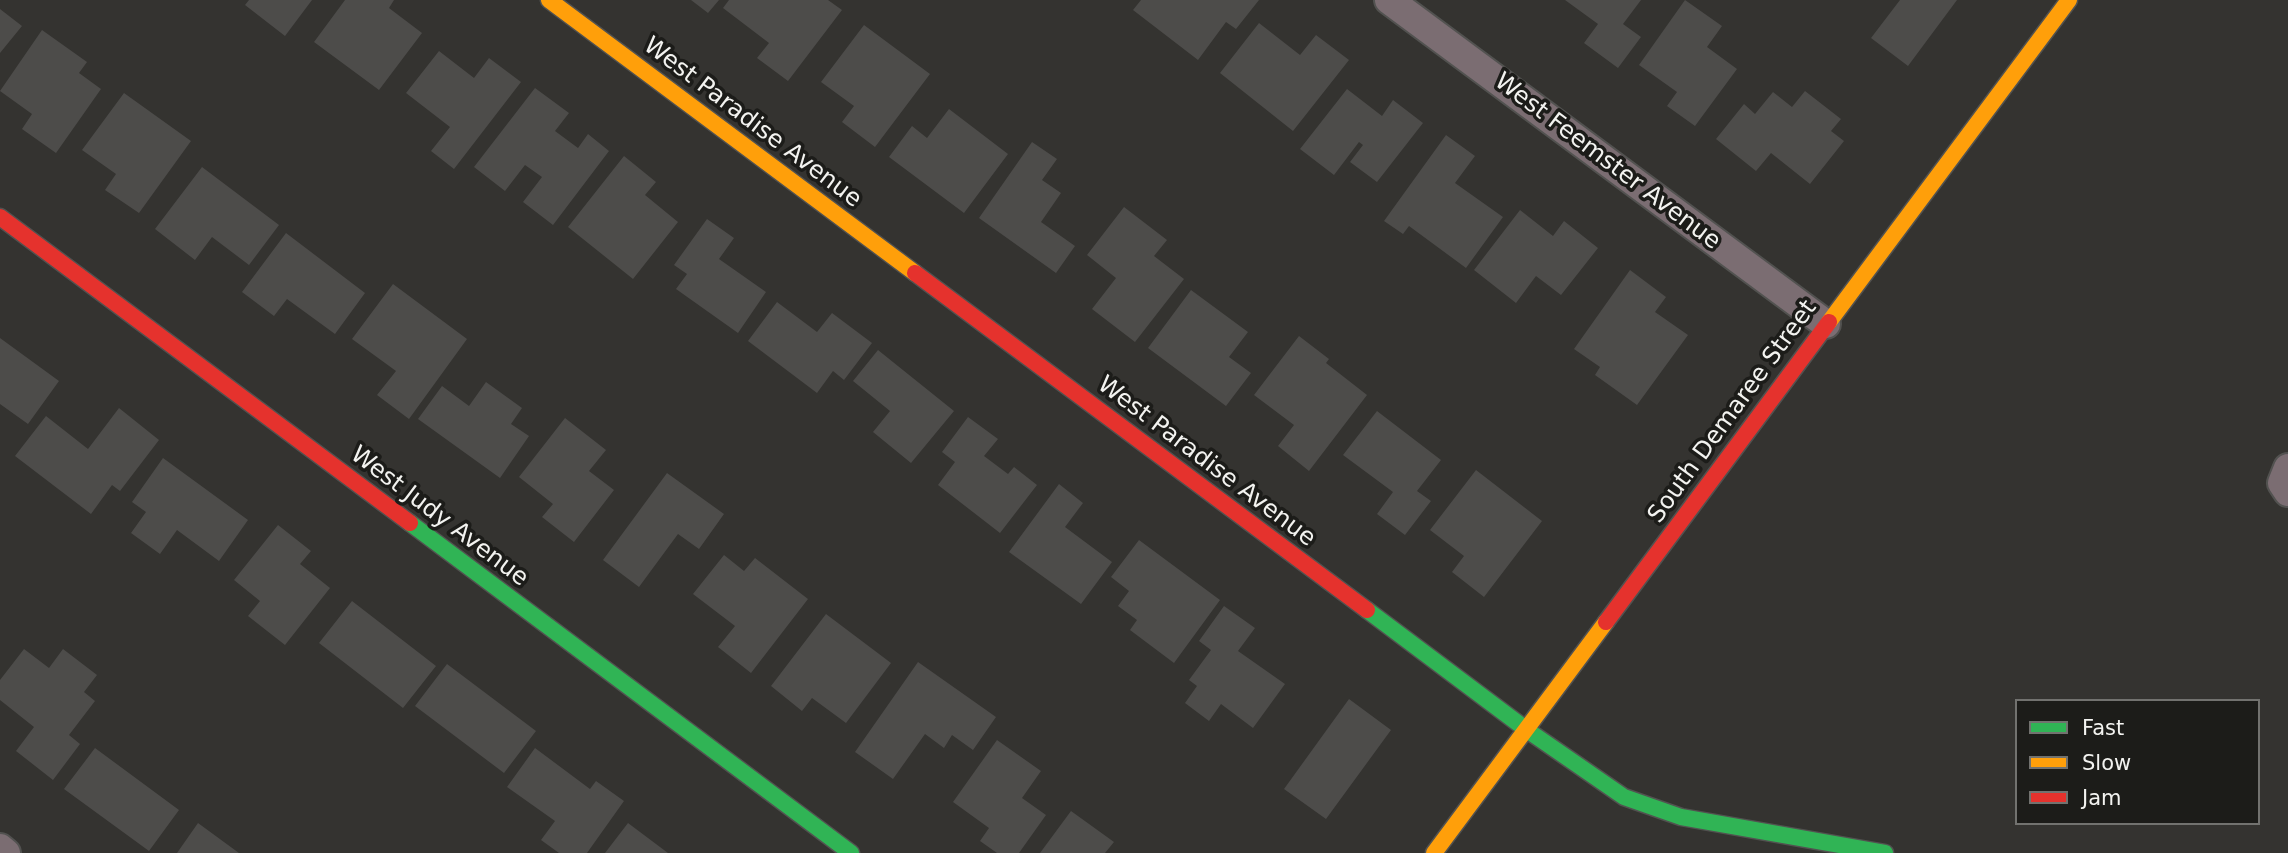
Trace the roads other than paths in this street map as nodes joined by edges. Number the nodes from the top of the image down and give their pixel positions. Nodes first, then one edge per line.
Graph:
1 (549, 0) edge
2 (1389, 0) edge
3 (2069, 0) edge
4 (0, 217) edge
5 (1826, 324) junction
6 (1527, 730) junction
7 (0, 848) edge
8 (6, 853) edge
9 (851, 853) edge
10 (1434, 853) edge
11 (1885, 853) edge

1 - 6 street, West Paradise Avenue
2 - 5 street, West Feemster Avenue
3 - 5 street, South Demaree Street
4 - 9 street, West Judy Avenue
5 - 6 street, South Demaree Street
6 - 10 street, South Demaree Street
6 - 11 street, West Paradise Avenue
7 - 8 street

